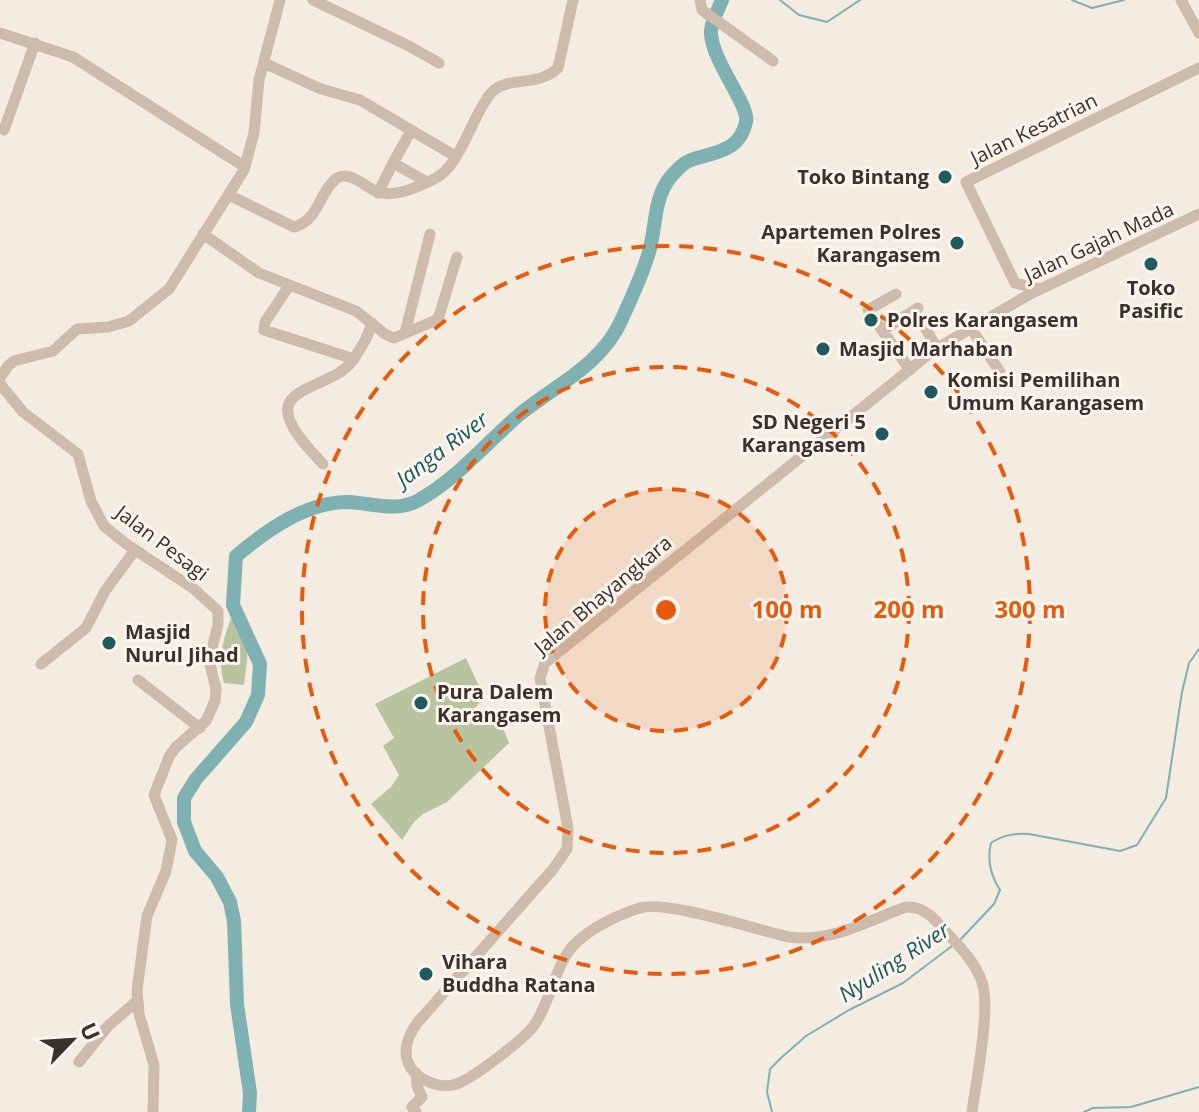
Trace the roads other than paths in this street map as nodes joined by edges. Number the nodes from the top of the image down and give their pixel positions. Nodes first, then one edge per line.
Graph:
1 (280, 0) edge
2 (313, 0) edge
3 (573, 0) edge
4 (700, 0) edge
5 (1181, 0) edge
6 (0, 33) edge
7 (1199, 33) edge
8 (35, 43) junction
9 (773, 61) dead end
10 (264, 63) junction
11 (439, 63) dead end
12 (1199, 68) edge
13 (4, 130) dead end
14 (411, 131) junction
15 (455, 156) junction
16 (393, 163) junction
17 (245, 167) junction
18 (427, 182) junction
19 (378, 193) junction
20 (229, 195) junction
21 (1199, 214) edge
22 (203, 234) junction
23 (430, 234) dead end
24 (457, 257) dead end
25 (1015, 283) junction
26 (289, 286) junction
27 (1039, 289) junction
28 (896, 294) dead end
29 (1014, 303) junction
30 (372, 323) junction
31 (970, 327) junction
32 (883, 330) junction
33 (405, 333) junction
34 (937, 348) junction
35 (354, 359) junction
36 (910, 370) junction
37 (1000, 372) dead end
38 (0, 378) edge
39 (0, 384) edge
40 (323, 464) dead end
41 (135, 550) junction
42 (41, 664) dead end
43 (138, 680) dead end
44 (200, 728) junction
45 (137, 1001) junction
46 (79, 1062) dead end
47 (416, 1073) junction
48 (153, 1112) edge
49 (416, 1112) edge
50 (972, 1112) edge

1 - 10 street
2 - 11 street
3 - 15 street
4 - 9 street
5 - 7 street
6 - 8 street
8 - 13 street
8 - 17 street
10 - 14 street
10 - 17 street
12 - 25 street, Jalan Kesatrian
14 - 15 street
14 - 16 street
15 - 18 street
16 - 18 street
16 - 19 street
17 - 20 street
18 - 19 street
19 - 20 street
20 - 22 street
21 - 27 street, Jalan Gajah Mada
22 - 26 street
22 - 38 street
23 - 33 street
24 - 33 street
25 - 27 street
25 - 29 street
26 - 30 street
26 - 35 street
27 - 29 street, Jalan Gajah Mada
28 - 32 street
29 - 31 street, Jalan Bhayangkara
30 - 33 street
30 - 35 street
31 - 34 street, Jalan Bhayangkara
31 - 37 street
32 - 34 street
32 - 36 street
34 - 36 street, Jalan Bhayangkara
35 - 40 street
36 - 47 street, Jalan Bhayangkara
39 - 41 street, Jalan Pesagi
41 - 42 street
41 - 44 street, Jalan Pesagi
43 - 44 street
44 - 45 street, Jalan Pesagi
45 - 46 street
45 - 48 street, Jalan Pesagi
47 - 49 street
47 - 50 street

